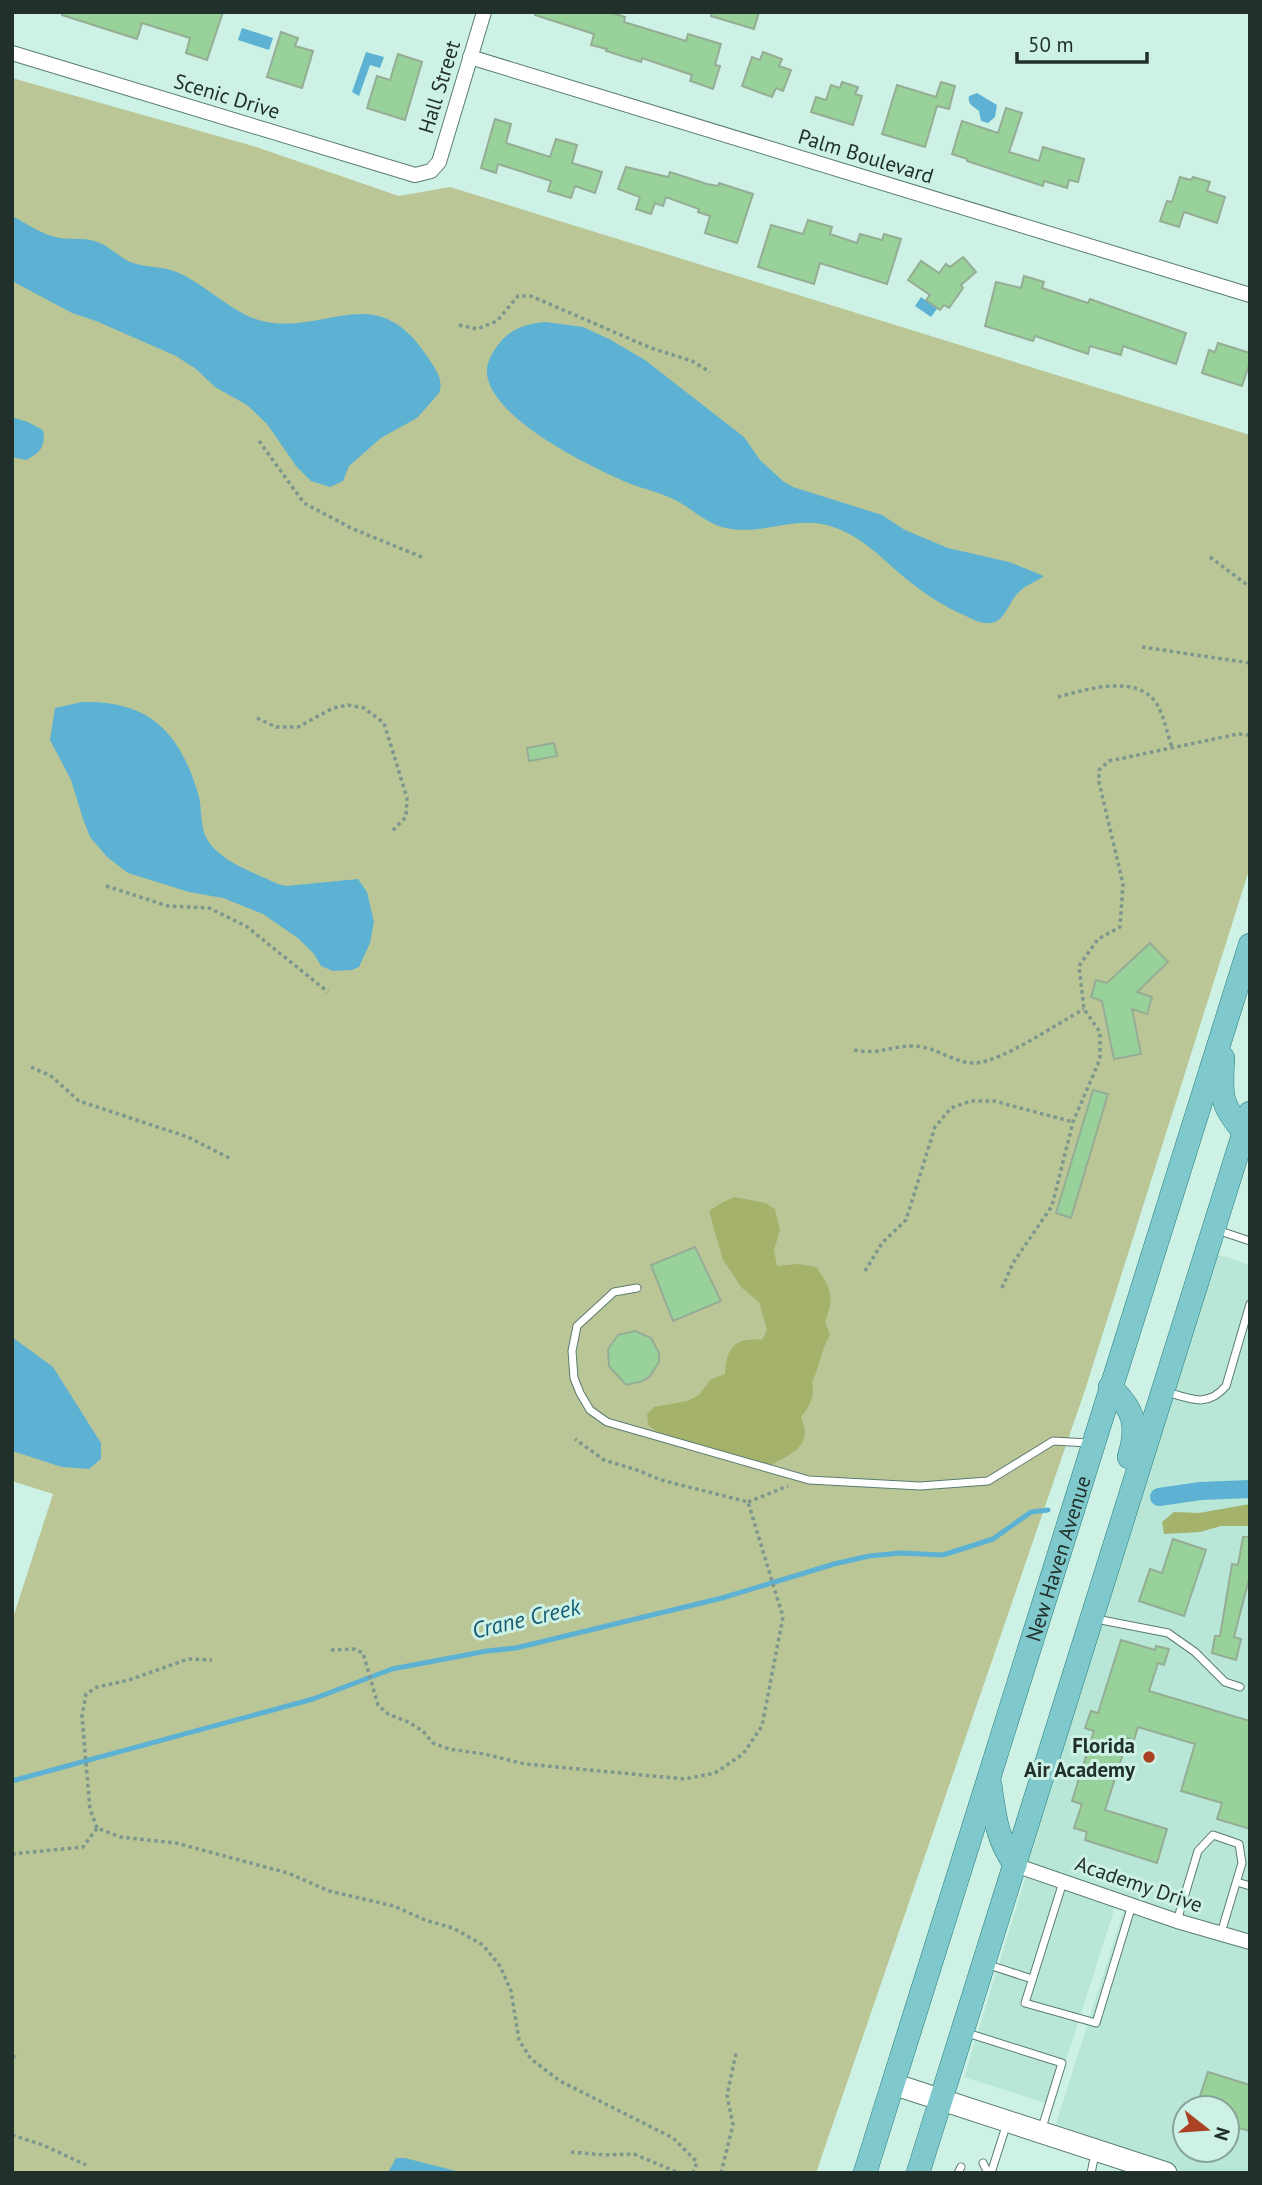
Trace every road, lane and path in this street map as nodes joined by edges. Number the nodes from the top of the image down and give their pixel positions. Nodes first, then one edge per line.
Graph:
1 (484, 12) edge
2 (12, 53) edge
3 (470, 57) junction
4 (431, 171) joint
5 (1250, 295) edge
6 (459, 325) dead end
7 (710, 372) dead end
8 (259, 441) dead end
9 (1210, 557) dead end
10 (424, 558) dead end
11 (1250, 587) edge
12 (1142, 647) dead end
13 (1250, 663) edge
14 (1058, 697) dead end
15 (257, 718) dead end
16 (1250, 735) edge
17 (1172, 748) junction
18 (392, 831) dead end
19 (106, 886) dead end
20 (1250, 945) edge
21 (328, 992) dead end
22 (1084, 1009) junction
23 (1225, 1027) junction
24 (854, 1050) dead end
25 (31, 1067) dead end
26 (1073, 1122) junction
27 (1248, 1126) edge
28 (231, 1158) dead end
29 (1213, 1229) junction
30 (1250, 1241) edge
31 (865, 1271) dead end
32 (637, 1288) dead end
33 (1002, 1288) dead end
34 (1250, 1304) edge
35 (1110, 1387) junction
36 (1163, 1391) junction
37 (575, 1438) dead end
38 (1093, 1443) junction
39 (809, 1480) junction
40 (748, 1502) junction
41 (1092, 1618) junction
42 (1082, 1649) junction
43 (331, 1650) dead end
44 (212, 1660) dead end
45 (1240, 1687) dead end
46 (989, 1777) junction
47 (97, 1828) junction
48 (12, 1854) edge
49 (1015, 1864) junction
50 (1063, 1881) junction
51 (1237, 1882) junction
52 (1250, 1886) edge
53 (1132, 1905) junction
54 (1177, 1921) junction
55 (1221, 1934) junction
56 (1250, 1942) edge
57 (984, 1963) junction
58 (1032, 1979) junction
59 (962, 2032) junction
60 (736, 2053) dead end
61 (19, 2055) dead end
62 (12, 2057) edge
63 (893, 2084) junction
64 (941, 2100) junction
65 (1007, 2121) junction
66 (1041, 2132) junction
67 (12, 2134) edge
68 (1096, 2150) junction
69 (571, 2152) dead end
70 (984, 2163) dead end
71 (86, 2165) dead end
72 (679, 2173) edge
73 (693, 2173) edge
74 (720, 2173) edge
75 (865, 2173) edge
76 (918, 2173) edge
77 (989, 2173) edge
78 (1091, 2173) edge
79 (1166, 2173) edge

1 - 3 street, Hall Street
2 - 4 street, Scenic Drive
3 - 4 street, Hall Street
3 - 5 street, Palm Boulevard
6 - 7 path
8 - 10 path
9 - 11 path
12 - 13 path
14 - 17 path
15 - 18 path
16 - 17 path
17 - 22 path
19 - 21 path
20 - 23 main road, New Haven Avenue
22 - 24 path
22 - 26 path
23 - 27 main road
23 - 35 main road, New Haven Avenue
25 - 28 path
26 - 31 path
26 - 33 path
27 - 29 main road
29 - 30 lane
29 - 36 main road
32 - 39 lane
34 - 36 lane
35 - 38 main road, New Haven Avenue
35 - 42 main road
36 - 41 main road
37 - 40 path
38 - 39 lane
38 - 46 main road, New Haven Avenue
39 - 40 path
40 - 43 path
41 - 42 main road
41 - 45 lane
42 - 49 main road
44 - 47 path
46 - 49 main road
46 - 63 main road, New Haven Avenue
47 - 48 path
47 - 73 path
49 - 50 street, Academy Drive
49 - 57 main road
50 - 53 street, Academy Drive
50 - 58 lane
51 - 52 lane
51 - 54 lane
51 - 55 lane
53 - 54 street, Academy Drive
53 - 58 lane
54 - 55 street, Academy Drive
55 - 56 street, Academy Drive
57 - 58 lane
57 - 59 main road
59 - 64 main road
59 - 66 lane
60 - 74 path
61 - 62 path
63 - 64 street
63 - 75 main road, New Haven Avenue
64 - 65 street
64 - 76 main road
65 - 66 street
65 - 77 lane
66 - 68 street
67 - 71 path
68 - 78 lane
68 - 79 street
69 - 72 path
70 - 77 lane

